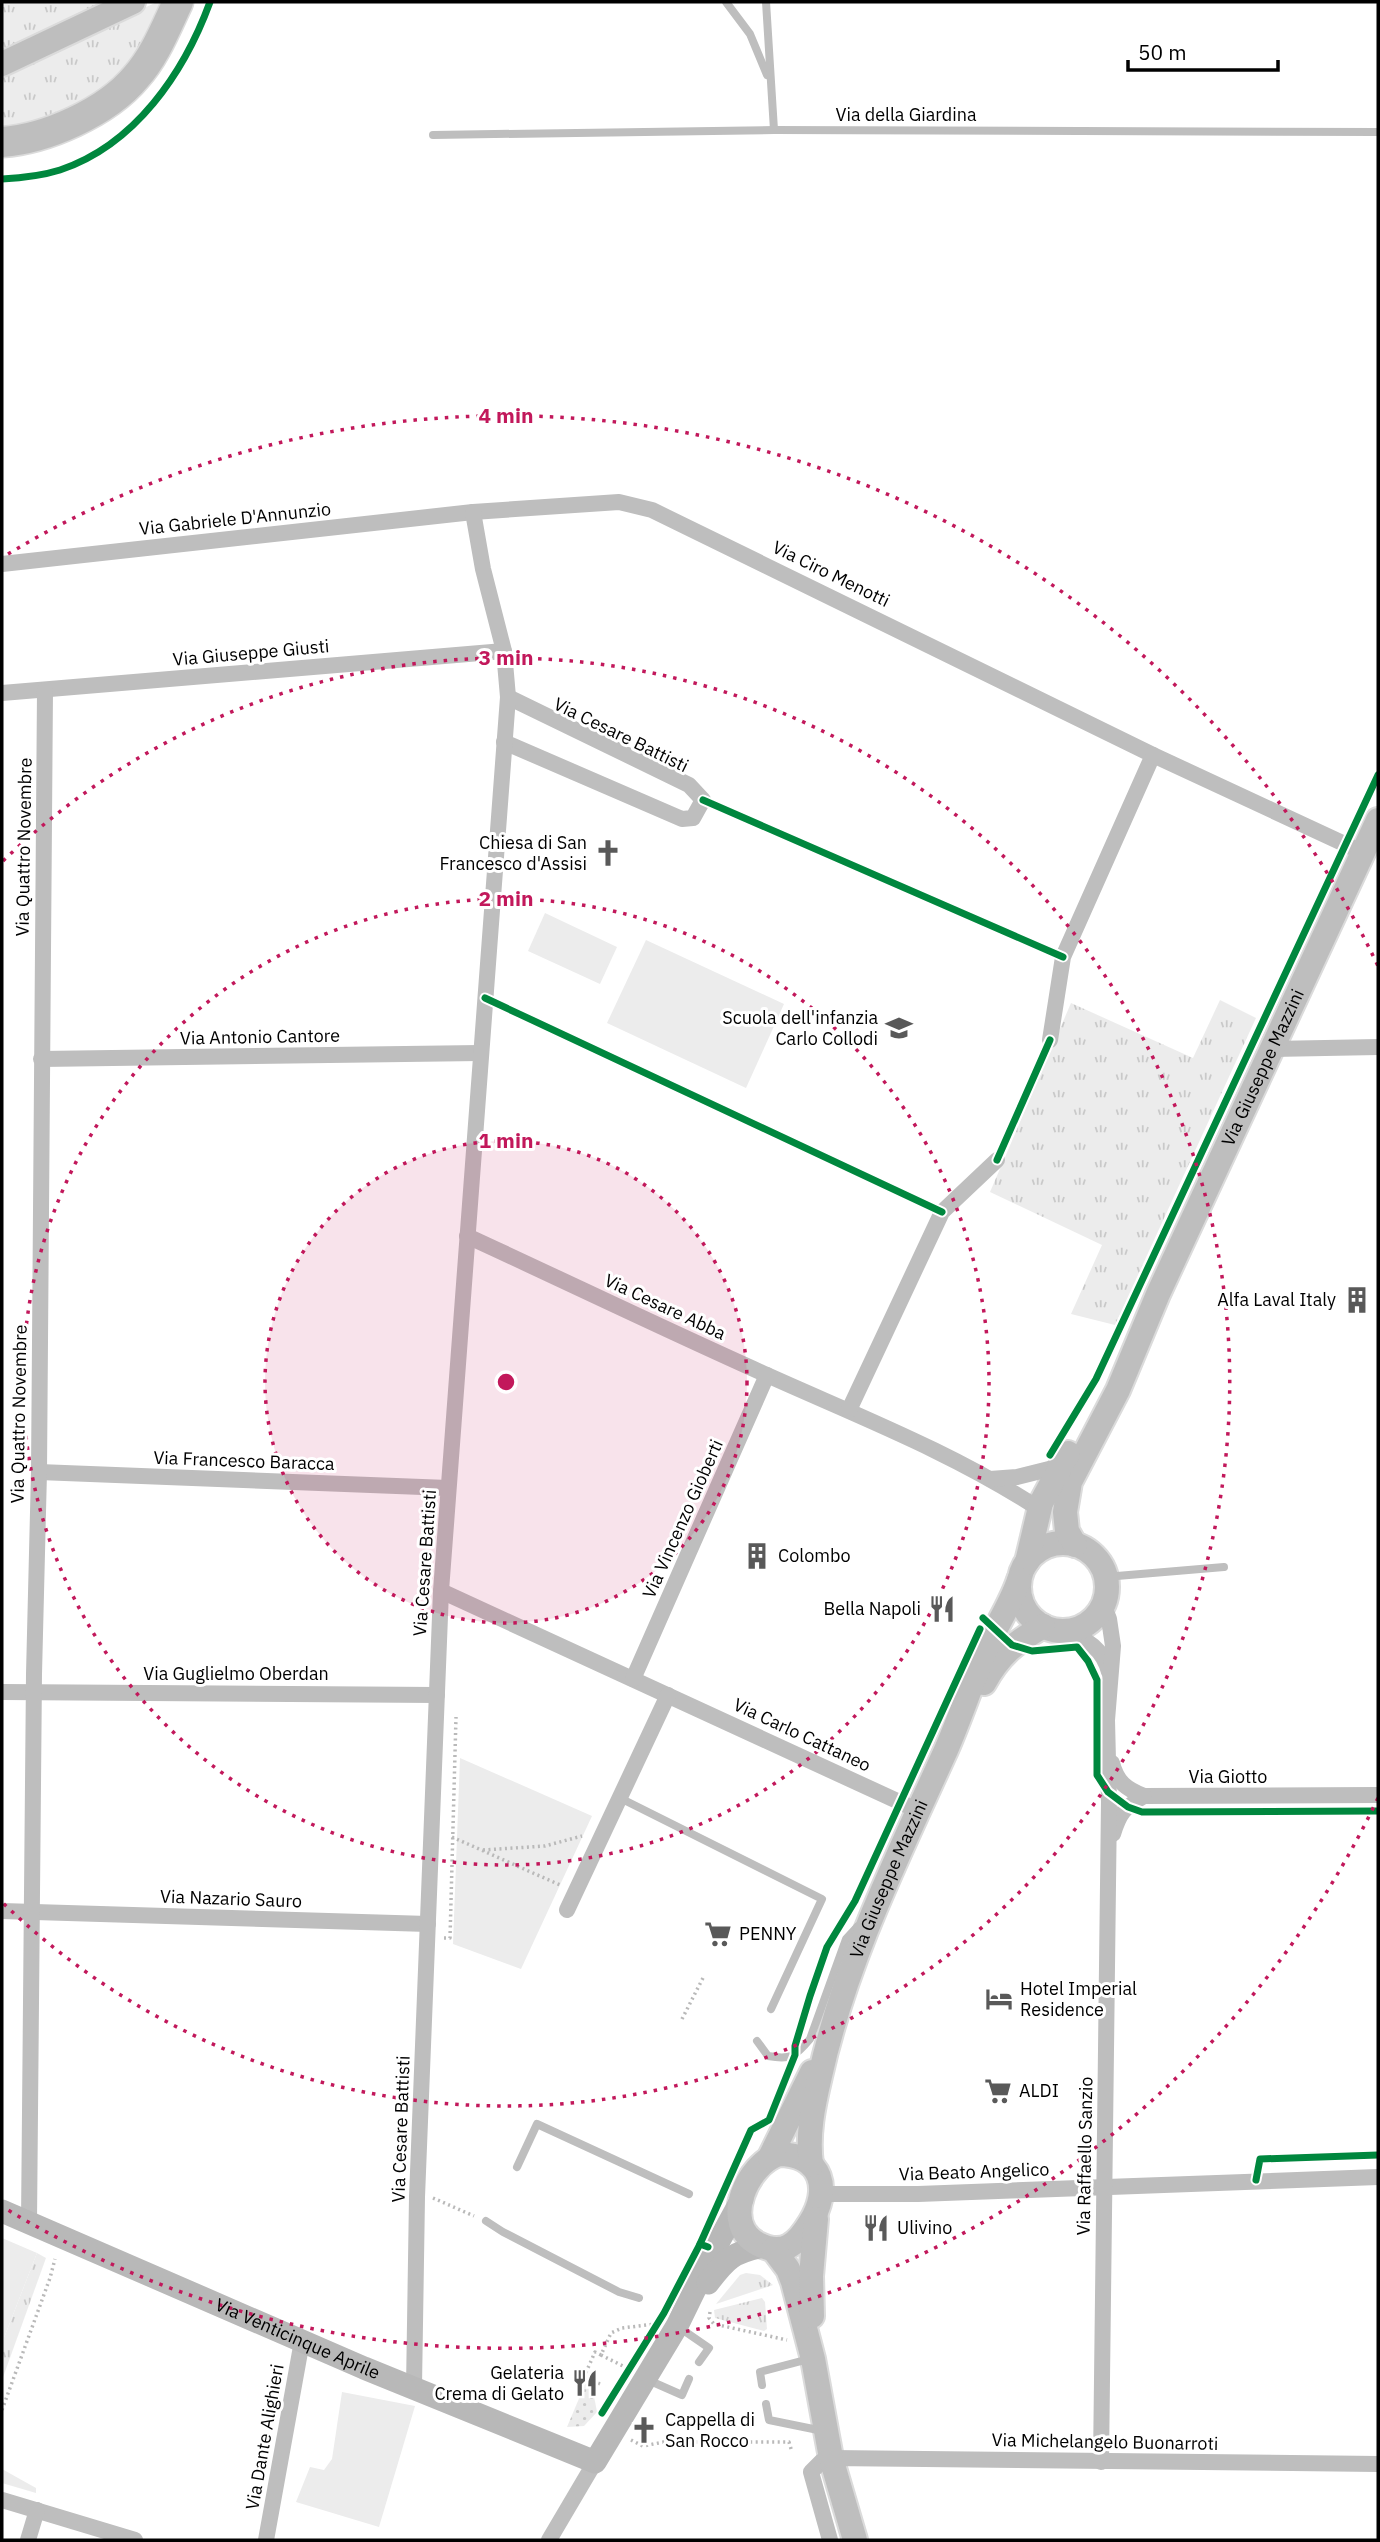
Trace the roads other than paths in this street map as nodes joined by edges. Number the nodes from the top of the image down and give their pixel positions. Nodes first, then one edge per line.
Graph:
1 (133, 2) edge
2 (178, 2) edge
3 (726, 2) edge
4 (765, 2) edge
5 (2, 64) edge
6 (770, 80) junction
7 (774, 130) junction
8 (1378, 132) edge
9 (433, 135) dead end
10 (2, 142) edge
11 (473, 512) junction
12 (2, 564) edge
13 (504, 651) junction
14 (45, 690) junction
15 (2, 694) edge
16 (508, 697) junction
17 (504, 742) junction
18 (1153, 755) junction
19 (1378, 820) edge
20 (1363, 853) junction
21 (1050, 1040) dead end
22 (1378, 1047) edge
23 (1272, 1049) junction
24 (480, 1053) junction
25 (41, 1059) junction
26 (997, 1160) dead end
27 (467, 1236) junction
28 (1150, 1314) junction
29 (767, 1376) junction
30 (849, 1410) junction
31 (1060, 1466) junction
32 (38, 1472) junction
33 (990, 1479) junction
34 (449, 1488) junction
35 (1039, 1509) junction
36 (1075, 1545) junction
37 (1224, 1567) dead end
38 (1023, 1571) junction
39 (1105, 1577) junction
40 (440, 1591) junction
41 (1103, 1604) junction
42 (1054, 1629) junction
43 (1110, 1678) junction
44 (633, 1679) junction
45 (2, 1692) edge
46 (34, 1692) junction
47 (438, 1695) junction
48 (668, 1695) junction
49 (959, 1721) junction
50 (1109, 1747) junction
51 (1378, 1795) edge
52 (1144, 1796) junction
53 (620, 1798) junction
54 (919, 1811) junction
55 (1108, 1850) junction
56 (879, 1903) junction
57 (567, 1910) dead end
58 (2, 1911) edge
59 (33, 1912) junction
60 (428, 1924) junction
61 (771, 2009) dead end
62 (828, 2040) junction
63 (757, 2041) dead end
64 (770, 2157) junction
65 (811, 2165) junction
66 (517, 2167) dead end
67 (1378, 2177) edge
68 (1104, 2187) junction
69 (689, 2194) dead end
70 (741, 2199) junction
71 (820, 2203) junction
72 (2, 2211) edge
73 (486, 2221) road end
74 (29, 2222) junction
75 (768, 2248) junction
76 (639, 2298) dead end
77 (670, 2320) junction
78 (302, 2342) junction
79 (813, 2358) junction
80 (699, 2362) dead end
81 (630, 2373) junction
82 (689, 2379) dead end
83 (762, 2385) dead end
84 (414, 2387) junction
85 (766, 2404) dead end
86 (826, 2432) junction
87 (831, 2458) junction
88 (595, 2462) junction
89 (1101, 2462) junction
90 (1378, 2464) edge
91 (2, 2500) edge
92 (37, 2510) junction
93 (28, 2540) edge
94 (135, 2540) edge
95 (265, 2540) edge
96 (549, 2540) edge
97 (830, 2540) edge
98 (855, 2540) edge

1 - 5 main road
2 - 10 highway
3 - 6 lane
4 - 6 lane
6 - 7 lane
7 - 8 lane, Via della Giardina
7 - 9 lane, Via della Giardina
11 - 12 street, Via Gabriele D'Annunzio
11 - 13 street, Via Cesare Battisti
11 - 18 street, Via Ciro Menotti
13 - 14 street, Via Giuseppe Giusti
13 - 16 street, Via Cesare Battisti
14 - 15 street, Via Giuseppe Giusti
14 - 25 street, Via Quattro Novembre
16 - 17 street, Via Cesare Battisti
16 - 17 street, Via Cesare Battisti
17 - 24 street, Via Cesare Battisti
18 - 20 street, Via Ciro Menotti
18 - 21 street
19 - 20 main road, Via Giuseppe Mazzini
20 - 23 main road, Via Giuseppe Mazzini
22 - 23 street
23 - 28 main road, Via Giuseppe Mazzini
24 - 25 street, Via Antonio Cantore
24 - 27 street, Via Cesare Battisti
25 - 32 street, Via Quattro Novembre
26 - 30 street
27 - 29 street, Via Cesare Abba
27 - 34 street, Via Cesare Battisti
28 - 31 main road, Via Giuseppe Mazzini
28 - 36 main road, Via Giuseppe Mazzini
29 - 30 street, Via Cesare Abba
29 - 44 street, Via Vincenzo Gioberti
30 - 33 street, Via Cesare Abba
31 - 33 street
31 - 35 main road, Via Giuseppe Mazzini
32 - 34 street, Via Francesco Baracca
32 - 46 street, Via Quattro Novembre
33 - 35 street, Via Cesare Abba
34 - 40 street, Via Cesare Battisti
35 - 38 main road, Via Giuseppe Mazzini
36 - 38 main road
36 - 39 main road
37 - 39 lane
38 - 42 main road
38 - 49 main road, Via Giuseppe Mazzini
39 - 41 main road
40 - 44 street, Via Carlo Cattaneo
40 - 47 street, Via Cesare Battisti
41 - 42 main road
41 - 43 street, Via Raffaello Sanzio
42 - 43 street, Via Raffaello Sanzio
42 - 49 main road, Via Giuseppe Mazzini
43 - 50 street, Via Raffaello Sanzio
44 - 48 street, Via Carlo Cattaneo
45 - 46 street, Via Guglielmo Oberdan
46 - 47 street, Via Guglielmo Oberdan
46 - 59 street, Via Quattro Novembre
47 - 60 street, Via Cesare Battisti
48 - 53 street
48 - 54 street, Via Carlo Cattaneo
49 - 54 main road, Via Giuseppe Mazzini
50 - 52 street
50 - 55 street, Via Raffaello Sanzio
51 - 52 street, Via Giotto
52 - 55 street, Via Raffaello Sanzio
53 - 57 street
53 - 61 lane
54 - 56 main road, Via Giuseppe Mazzini
55 - 68 street, Via Raffaello Sanzio
56 - 62 main road, Via Giuseppe Mazzini
56 - 63 lane
58 - 59 street, Via Nazario Sauro
59 - 60 street, Via Nazario Sauro
59 - 74 street, Via Quattro Novembre
60 - 84 street, Via Cesare Battisti
62 - 64 main road, Via Giuseppe Mazzini
62 - 65 main road, Via Giuseppe Mazzini
64 - 65 main road
64 - 70 main road
65 - 71 main road
66 - 69 lane
67 - 68 street, Via Beato Angelico
68 - 71 street, Via Beato Angelico
68 - 89 street, Via Raffaello Sanzio
70 - 75 main road
70 - 77 main road
71 - 75 main road
71 - 79 main road
72 - 74 main road, Via Venticinque Aprile
73 - 76 lane
74 - 78 main road, Via Venticinque Aprile
75 - 77 main road
75 - 79 main road
77 - 80 lane
77 - 81 main road
78 - 84 main road, Via Venticinque Aprile
78 - 95 street, Via Dante Alighieri
79 - 83 lane
79 - 86 main road
81 - 82 lane
81 - 88 main road
84 - 88 main road, Via Venticinque Aprile
85 - 86 lane
86 - 87 main road
87 - 89 street, Via Michelangelo Buonarroti
87 - 97 street
87 - 98 main road
88 - 96 street
89 - 90 street, Via Michelangelo Buonarroti
91 - 92 street
92 - 93 street
92 - 94 street

